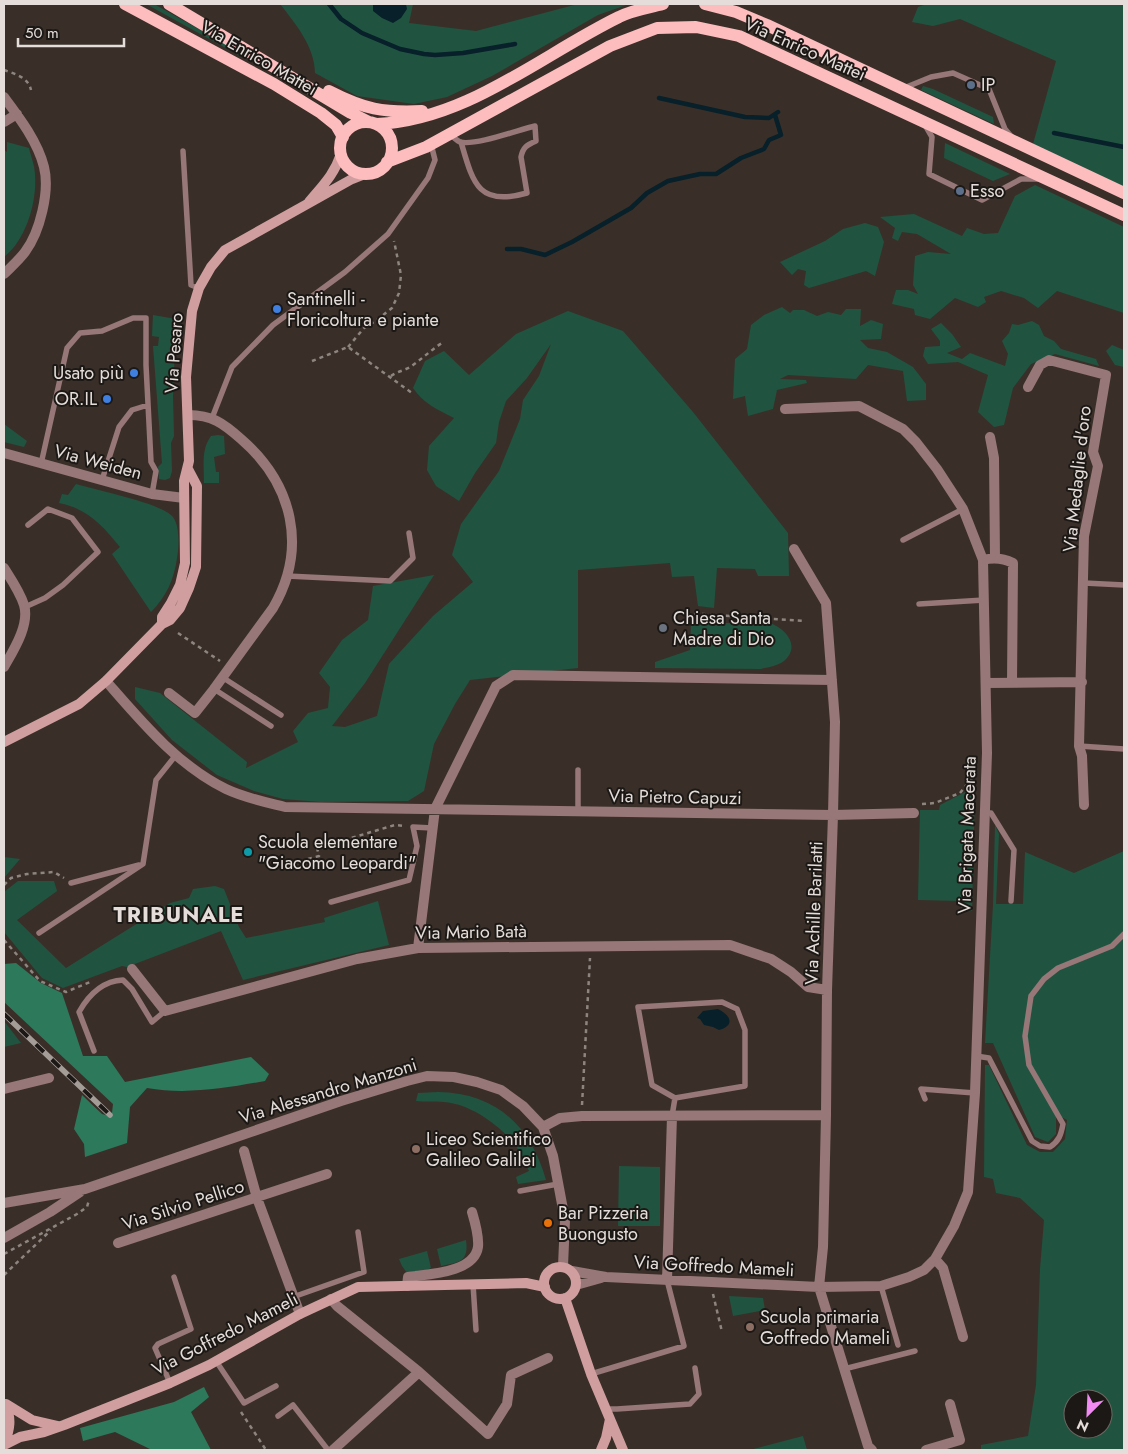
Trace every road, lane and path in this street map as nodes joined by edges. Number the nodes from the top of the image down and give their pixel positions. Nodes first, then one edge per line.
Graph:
1 (125, 4) edge
2 (169, 4) edge
3 (662, 4) edge
4 (706, 4) edge
5 (263, 59) junction
6 (4, 70) edge
7 (902, 88) junction
8 (31, 90) dead end
9 (4, 97) edge
10 (442, 111) junction
11 (17, 114) junction
12 (4, 122) edge
13 (373, 123) junction
14 (924, 123) junction
15 (343, 136) junction
16 (455, 138) junction
17 (1015, 142) junction
18 (432, 144) junction
19 (183, 152) dead end
20 (341, 154) junction
21 (388, 162) junction
22 (367, 173) junction
23 (1046, 178) junction
24 (1124, 194) edge
25 (305, 206) junction
26 (1124, 215) edge
27 (388, 234) junction
28 (4, 274) edge
29 (199, 288) junction
30 (442, 343) dead end
31 (348, 346) junction
32 (312, 361) dead end
33 (391, 376) junction
34 (1028, 387) dead end
35 (412, 393) dead end
36 (148, 405) junction
37 (785, 409) dead end
38 (188, 415) junction
39 (212, 418) junction
40 (990, 437) dead end
41 (4, 453) edge
42 (41, 464) junction
43 (188, 469) junction
44 (102, 480) junction
45 (152, 494) junction
46 (184, 498) junction
47 (964, 509) junction
48 (28, 525) dead end
49 (408, 533) dead end
50 (903, 540) dead end
51 (794, 550) dead end
52 (995, 558) junction
53 (983, 560) junction
54 (196, 567) junction
55 (4, 568) edge
56 (287, 576) junction
57 (1084, 582) junction
58 (1124, 585) edge
59 (984, 600) junction
60 (919, 604) dead end
61 (24, 607) junction
62 (686, 613) dead end
63 (805, 621) dead end
64 (162, 624) junction
65 (178, 633) dead end
66 (4, 667) edge
67 (229, 668) junction
68 (222, 677) junction
69 (832, 680) junction
70 (106, 681) junction
71 (1012, 682) junction
72 (1082, 682) junction
73 (986, 683) junction
74 (214, 689) junction
75 (169, 693) dead end
76 (280, 715) dead end
77 (271, 726) dead end
78 (4, 742) edge
79 (1079, 746) junction
80 (1124, 749) edge
81 (176, 755) junction
82 (578, 770) dead end
83 (986, 772) junction
84 (1084, 805) dead end
85 (435, 809) junction
86 (578, 811) junction
87 (914, 813) joint
88 (985, 813) junction
89 (833, 815) junction
90 (413, 827) junction
91 (432, 828) junction
92 (308, 859) dead end
93 (143, 864) junction
94 (71, 883) joint
95 (4, 885) edge
96 (1011, 901) dead end
97 (331, 902) dead end
98 (39, 933) dead end
99 (1124, 934) edge
100 (4, 940) edge
101 (590, 946) junction
102 (418, 948) junction
103 (132, 969) dead end
104 (93, 981) dead end
105 (827, 990) junction
106 (166, 1011) junction
107 (94, 1051) dead end
108 (976, 1056) junction
109 (49, 1078) dead end
110 (4, 1089) edge
111 (974, 1093) junction
112 (675, 1098) junction
113 (925, 1099) dead end
114 (826, 1115) junction
115 (582, 1116) junction
116 (672, 1116) junction
117 (543, 1126) junction
118 (244, 1151) dead end
119 (327, 1174) dead end
120 (558, 1184) junction
121 (85, 1189) junction
122 (520, 1191) dead end
123 (257, 1198) junction
124 (89, 1200) dead end
125 (4, 1203) edge
126 (472, 1212) dead end
127 (54, 1228) junction
128 (358, 1232) dead end
129 (4, 1238) edge
130 (118, 1243) dead end
131 (4, 1254) edge
132 (935, 1260) junction
133 (567, 1269) junction
134 (547, 1274) junction
135 (4, 1275) edge
136 (174, 1277) dead end
137 (606, 1277) junction
138 (667, 1280) junction
139 (526, 1283) junction
140 (473, 1284) junction
141 (576, 1285) junction
142 (407, 1286) junction
143 (881, 1286) junction
144 (545, 1287) junction
145 (819, 1287) junction
146 (716, 1288) junction
147 (293, 1297) junction
148 (564, 1298) junction
149 (331, 1299) junction
150 (300, 1314) junction
151 (476, 1330) dead end
152 (721, 1332) dead end
153 (963, 1337) dead end
154 (898, 1345) dead end
155 (915, 1351) dead end
156 (548, 1358) dead end
157 (216, 1361) junction
158 (694, 1368) dead end
159 (844, 1369) junction
160 (419, 1372) junction
161 (590, 1374) junction
162 (170, 1383) junction
163 (276, 1386) dead end
164 (5, 1403) edge
165 (950, 1404) dead end
166 (608, 1413) junction
167 (278, 1416) dead end
168 (59, 1426) junction
169 (4, 1444) edge
170 (328, 1450) edge
171 (333, 1450) edge
172 (601, 1450) edge
173 (623, 1450) edge
174 (872, 1450) edge
175 (926, 1450) edge

1 - 15 main road, Via Enrico Mattei
2 - 5 main road, Via Enrico Mattei
3 - 10 main road
4 - 7 main road, Via Enrico Mattei
5 - 10 main road
5 - 13 main road, Via Enrico Mattei
6 - 8 path
7 - 17 main road, Via Enrico Mattei
7 - 17 lane
9 - 11 street
10 - 13 main road
11 - 12 street
11 - 28 street
13 - 15 main road
13 - 21 main road
14 - 16 main road, Via Enrico Mattei
14 - 23 main road, Via Enrico Mattei
14 - 23 lane
15 - 20 main road
16 - 16 lane
16 - 18 main road, Via Enrico Mattei
17 - 24 main road, Via Enrico Mattei
18 - 21 main road, Via Enrico Mattei
18 - 27 lane
19 - 29 lane
20 - 22 main road
20 - 25 street, Via Pesaro
21 - 22 main road
22 - 25 street, Via Pesaro
23 - 26 main road, Via Enrico Mattei
25 - 29 street, Via Pesaro
27 - 31 path
27 - 39 lane
29 - 38 street, Via Pesaro
30 - 33 path
31 - 32 path
31 - 33 path
33 - 35 path
34 - 57 street, Via Medaglie d'oro
36 - 42 lane
36 - 44 lane
36 - 45 lane
37 - 47 street, Via Brigata Macerata
38 - 39 street
38 - 43 street, Via Pesaro
39 - 56 street
40 - 52 street
41 - 42 street, Via Weiden
42 - 44 street, Via Weiden
43 - 46 street, Via Pesaro
43 - 54 street, Via Pesaro
44 - 45 street, Via Weiden
45 - 46 street, Via Weiden
46 - 54 street, Via Pesaro
46 - 64 street, Via Pesaro
47 - 50 lane
47 - 53 street, Via Brigata Macerata
48 - 61 lane
49 - 56 lane
51 - 69 street, Via Achille Barilatti
52 - 53 street
52 - 71 street
53 - 59 street, Via Brigata Macerata
54 - 64 street, Via Pesaro
55 - 61 street
56 - 67 street
57 - 58 lane
57 - 72 street, Via Medaglie d'oro
59 - 60 lane
59 - 73 street, Via Brigata Macerata
61 - 66 street
62 - 63 path
64 - 70 street, Via Pesaro
65 - 67 path
67 - 68 street
68 - 74 street
68 - 76 lane
69 - 85 street
69 - 89 street, Via Achille Barilatti
70 - 78 street, Via Pesaro
70 - 81 street, Via Pietro Capuzi
71 - 72 street
71 - 73 street
72 - 79 street, Via Medaglie d'oro
73 - 83 street, Via Brigata Macerata
74 - 75 street
74 - 77 lane
79 - 80 lane
79 - 84 street, Via Medaglie d'oro
81 - 85 street, Via Pietro Capuzi
81 - 93 lane
82 - 86 lane
83 - 87 path
83 - 88 street, Via Brigata Macerata
85 - 86 street, Via Pietro Capuzi
85 - 91 street
86 - 89 street, Via Pietro Capuzi
87 - 89 street, Via Pietro Capuzi
88 - 96 lane
88 - 108 street, Via Brigata Macerata
89 - 105 street, Via Achille Barilatti
90 - 91 lane
90 - 92 path
90 - 97 lane
91 - 102 street
93 - 94 lane
93 - 98 lane
94 - 95 path
99 - 108 lane
100 - 104 path
101 - 102 street, Via Mario Batà
101 - 105 street, Via Mario Batà
101 - 115 path
102 - 106 street, Via Mario Batà
103 - 106 street
105 - 114 street, Via Achille Barilatti
106 - 107 lane
108 - 111 street, Via Brigata Macerata
109 - 110 street
111 - 113 lane
111 - 132 street, Via Brigata Macerata
112 - 112 lane
112 - 116 lane
114 - 116 street
114 - 145 street, Via Achille Barilatti
115 - 116 street
115 - 117 street
116 - 138 street
117 - 120 street, Via Alessandro Manzoni
117 - 121 street, Via Alessandro Manzoni
118 - 123 street, Via Silvio Pellico
119 - 123 street, Via Silvio Pellico
120 - 122 lane
120 - 133 street, Via Alessandro Manzoni
121 - 125 street, Via Alessandro Manzoni
121 - 129 street
123 - 130 street, Via Silvio Pellico
123 - 147 street, Via Silvio Pellico
124 - 127 path
126 - 142 street
127 - 131 path
127 - 135 path
128 - 147 lane
132 - 143 street, Via Brigata Macerata
132 - 153 street
133 - 134 street
133 - 137 street, Via Goffredo Mameli
133 - 141 street
134 - 139 street, Via Goffredo Mameli
134 - 144 street
136 - 162 lane
137 - 138 street, Via Goffredo Mameli
137 - 141 street, Via Goffredo Mameli
138 - 146 street, Via Goffredo Mameli
138 - 161 lane
139 - 140 street, Via Goffredo Mameli
139 - 144 street, Via Goffredo Mameli
140 - 142 street, Via Goffredo Mameli
140 - 151 lane
141 - 148 street
142 - 149 street, Via Goffredo Mameli
143 - 145 street, Via Brigata Macerata
143 - 154 lane
144 - 148 street
145 - 146 street, Via Goffredo Mameli
145 - 159 street
146 - 152 path
147 - 150 street, Via Silvio Pellico
148 - 161 street
149 - 150 street, Via Goffredo Mameli
149 - 160 street
150 - 157 street, Via Goffredo Mameli
155 - 159 lane
156 - 160 street
157 - 162 street, Via Goffredo Mameli
157 - 163 lane
158 - 166 lane
159 - 174 street
160 - 171 street
161 - 166 street
162 - 168 street, Via Goffredo Mameli
164 - 168 street
164 - 169 street
165 - 175 street
166 - 172 street
166 - 173 street
167 - 170 lane
168 - 169 street, Via Goffredo Mameli

